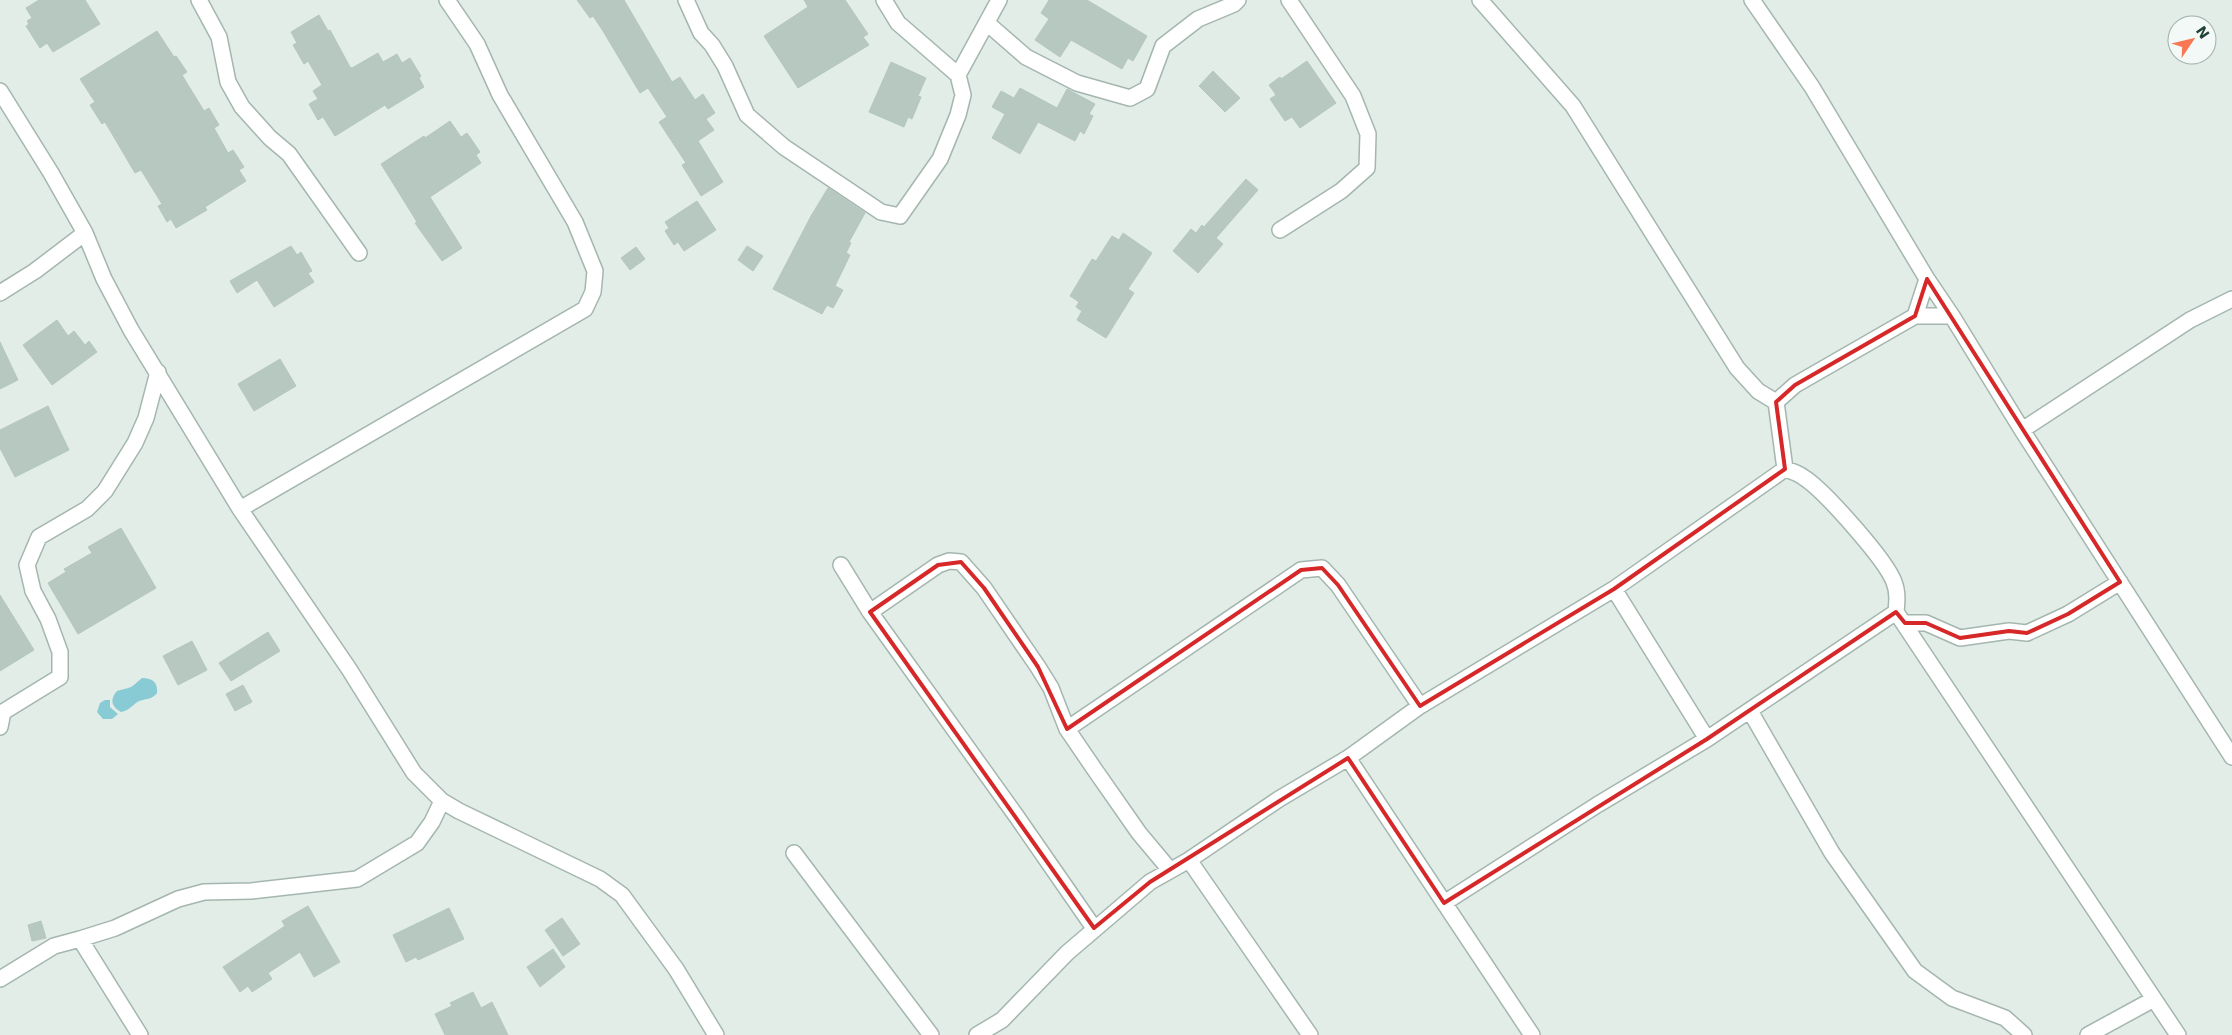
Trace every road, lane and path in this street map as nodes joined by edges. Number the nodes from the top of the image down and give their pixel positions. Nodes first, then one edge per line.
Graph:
1 (198, 0) edge
2 (447, 0) edge
3 (686, 0) edge
4 (884, 0) edge
5 (999, 0) edge
6 (1238, 0) edge
7 (1290, 0) edge
8 (1480, 0) edge
9 (1752, 0) edge
10 (987, 23) junction
11 (958, 76) junction
12 (0, 91) edge
13 (1280, 230) dead end
14 (85, 233) junction
15 (359, 252) dead end
16 (1927, 279) junction
17 (0, 292) edge
18 (2232, 299) edge
19 (1915, 316) junction
20 (1952, 316) junction
21 (158, 372) junction
22 (1776, 402) junction
23 (2022, 430) junction
24 (1785, 469) junction
25 (240, 508) junction
26 (841, 565) dead end
27 (2120, 582) junction
28 (1614, 589) junction
29 (870, 612) junction
30 (1900, 618) junction
31 (1420, 706) junction
32 (1750, 711) junction
33 (0, 727) edge
34 (1067, 729) junction
35 (1707, 739) junction
36 (2232, 757) edge
37 (1348, 758) junction
38 (442, 801) junction
39 (794, 853) dead end
40 (1188, 860) junction
41 (1170, 870) junction
42 (1444, 903) junction
43 (1094, 928) junction
44 (80, 939) junction
45 (0, 979) edge
46 (2154, 998) junction
47 (140, 1035) edge
48 (716, 1035) edge
49 (931, 1035) edge
50 (977, 1035) edge
51 (1310, 1035) edge
52 (1532, 1035) edge
53 (2024, 1035) edge
54 (2088, 1035) edge
55 (2178, 1035) edge

1 - 15 street
2 - 25 street
3 - 11 street
4 - 11 street
5 - 10 street
6 - 10 street
7 - 13 street
8 - 22 street
9 - 16 street
10 - 11 street
12 - 14 street
14 - 17 street
14 - 21 street
16 - 19 street
16 - 20 street
18 - 23 street
19 - 20 street
19 - 22 street
20 - 23 street
21 - 25 street
21 - 33 street
22 - 24 street
23 - 27 street
24 - 28 street
24 - 30 street
25 - 38 street
26 - 29 street
27 - 30 street
27 - 36 street
28 - 31 street
28 - 35 street
29 - 34 street
29 - 43 street
30 - 32 street
30 - 46 street
31 - 34 street
31 - 37 street
32 - 35 street
32 - 53 street
34 - 41 street
35 - 42 street
37 - 40 street
37 - 42 street
38 - 44 street
38 - 48 street
39 - 49 street
40 - 41 street
40 - 51 street
41 - 43 street
42 - 52 street
43 - 50 street
44 - 45 street
44 - 47 street
46 - 54 street
46 - 55 street

